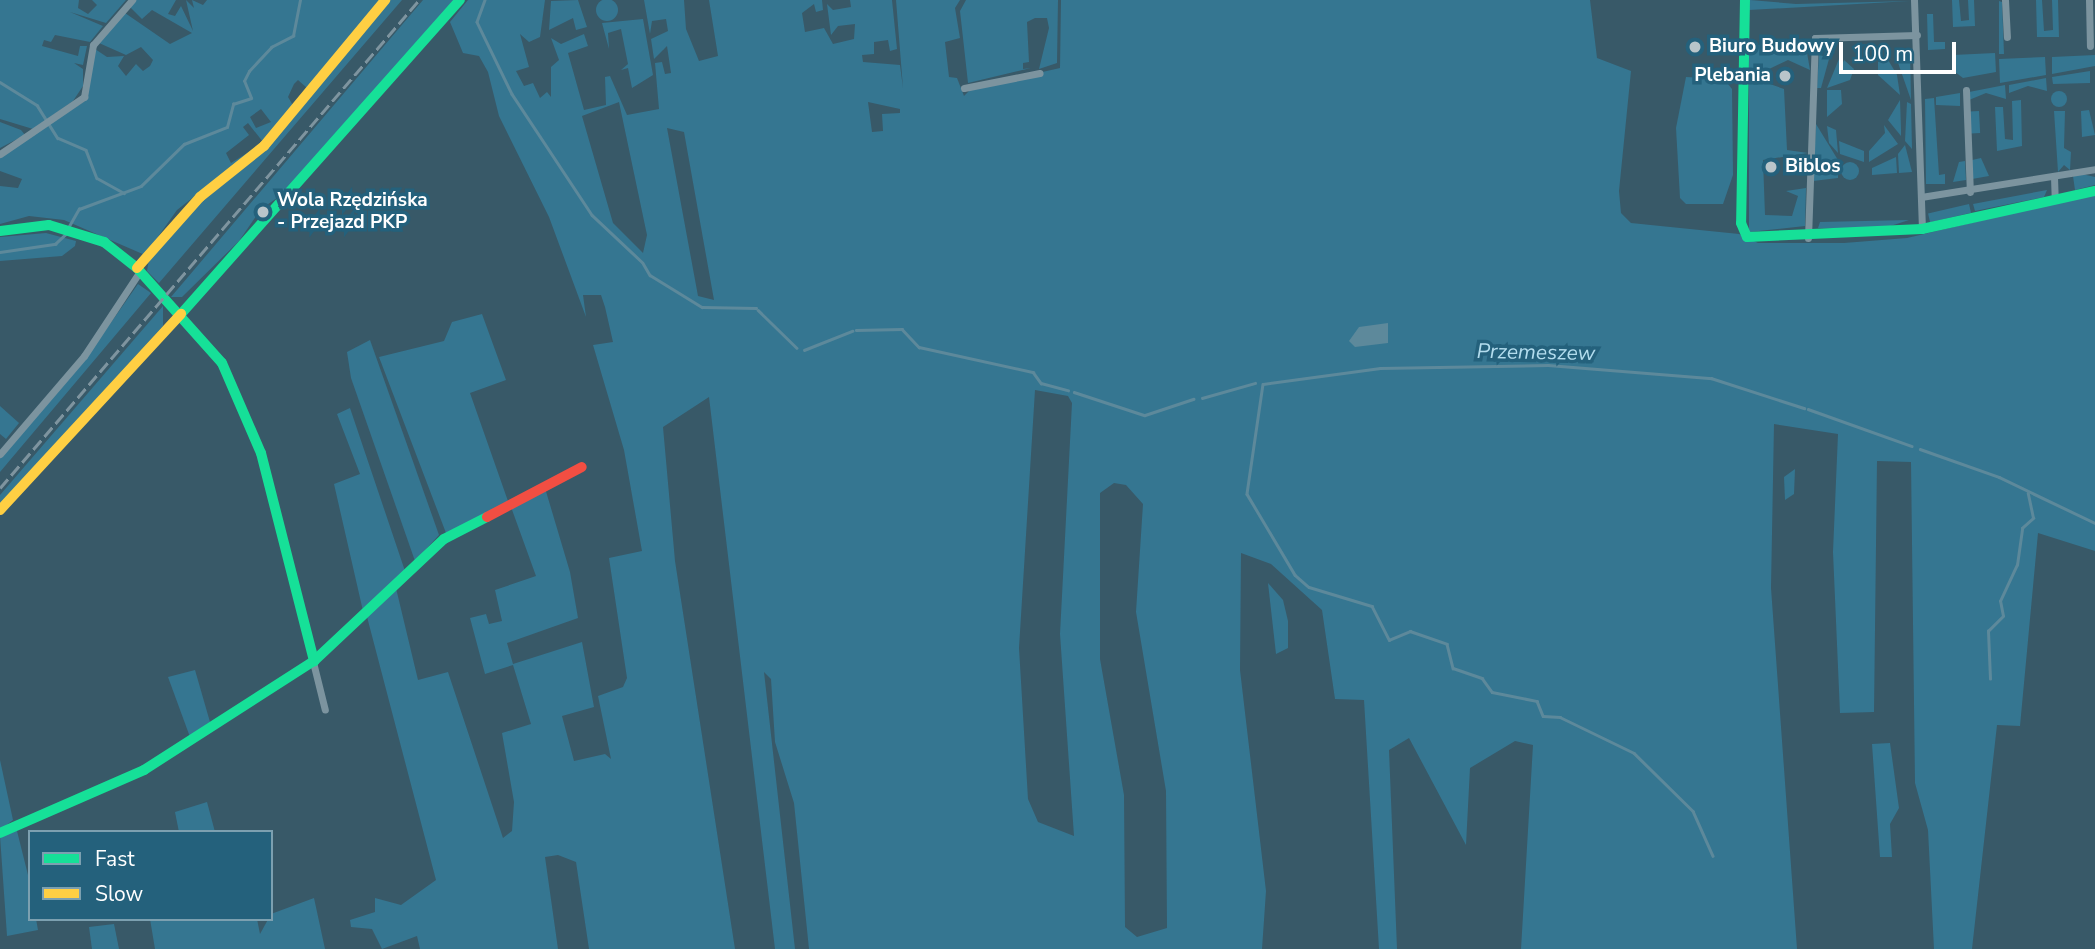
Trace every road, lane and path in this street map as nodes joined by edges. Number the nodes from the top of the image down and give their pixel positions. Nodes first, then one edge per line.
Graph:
1 (132, 0) edge
2 (460, 0) edge
3 (1745, 0) edge
4 (1914, 0) edge
5 (2006, 0) edge
6 (2089, 0) edge
7 (385, 1) edge
8 (1917, 35) junction
9 (2007, 37) dead end
10 (2090, 46) dead end
11 (1040, 73) dead end
12 (964, 88) dead end
13 (1966, 90) dead end
14 (0, 154) edge
15 (2095, 169) edge
16 (2054, 177) junction
17 (2095, 191) edge
18 (1970, 192) junction
19 (1921, 197) junction
20 (2055, 201) junction
21 (1922, 229) junction
22 (0, 231) edge
23 (1808, 239) junction
24 (138, 270) junction
25 (179, 315) junction
26 (0, 454) edge
27 (582, 467) dead end
28 (0, 510) edge
29 (313, 662) junction
30 (325, 710) dead end
31 (0, 833) edge

1 - 14 street
2 - 25 street
3 - 23 street
4 - 8 street
5 - 9 street
6 - 10 street
7 - 24 street
8 - 19 street
8 - 23 street
11 - 12 street
13 - 18 street
15 - 16 street
16 - 18 street
16 - 20 street
17 - 20 street
18 - 19 street
19 - 21 street
20 - 21 street
21 - 23 street
22 - 24 street
24 - 25 street
24 - 26 street
25 - 28 street
25 - 29 street
27 - 29 street
29 - 30 street
29 - 31 street

